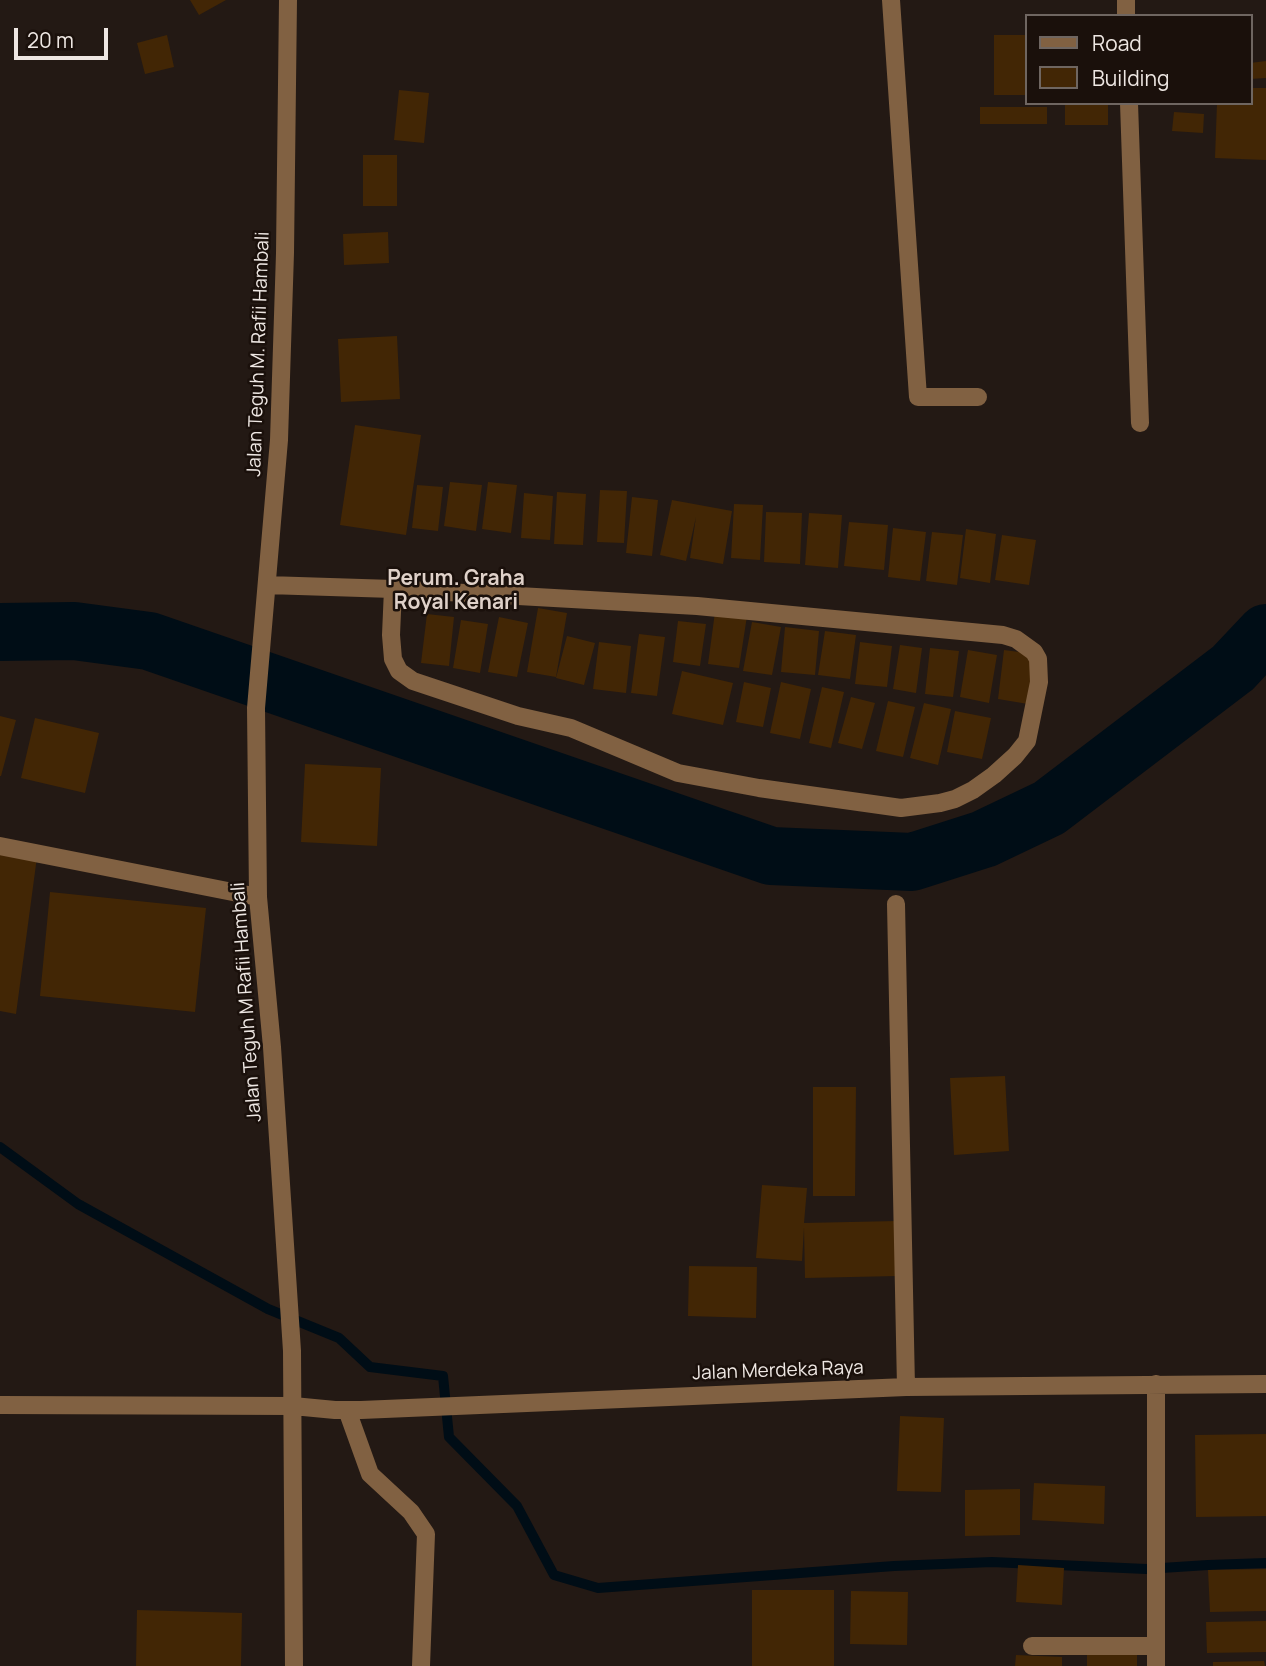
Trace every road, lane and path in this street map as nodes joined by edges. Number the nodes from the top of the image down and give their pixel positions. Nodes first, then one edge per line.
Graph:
1 (288, 0) edge
2 (891, 0) edge
3 (1129, 105) edge
4 (978, 397) dead end
5 (1140, 423) dead end
6 (267, 585) junction
7 (393, 589) junction
8 (256, 708) joint
9 (0, 846) edge
10 (258, 897) junction
11 (896, 904) dead end
12 (1156, 1384) junction
13 (1266, 1384) edge
14 (906, 1387) junction
15 (0, 1405) edge
16 (293, 1406) junction
17 (354, 1410) junction
18 (1032, 1646) dead end
19 (1156, 1646) junction
20 (294, 1666) edge
21 (421, 1666) edge
22 (1156, 1666) edge

1 - 6 street, Jalan Teguh M. Rafii Hambali
2 - 4 street
3 - 5 street
6 - 7 street
6 - 8 street, Jalan Teguh M. Rafii Hambali
7 - 7 street
8 - 10 street, Jalan Teguh M Rafii Hambali
9 - 10 street
10 - 16 street, Jalan Teguh M Rafii Hambali
11 - 14 street
12 - 13 street, Jalan Merdeka Raya
12 - 14 street, Jalan Merdeka Raya
12 - 19 street
14 - 17 street, Jalan Merdeka Raya
15 - 16 street, Jalan Merdeka Raya
16 - 17 street, Jalan Merdeka Raya
16 - 20 street
17 - 21 street
18 - 19 street
19 - 22 street

